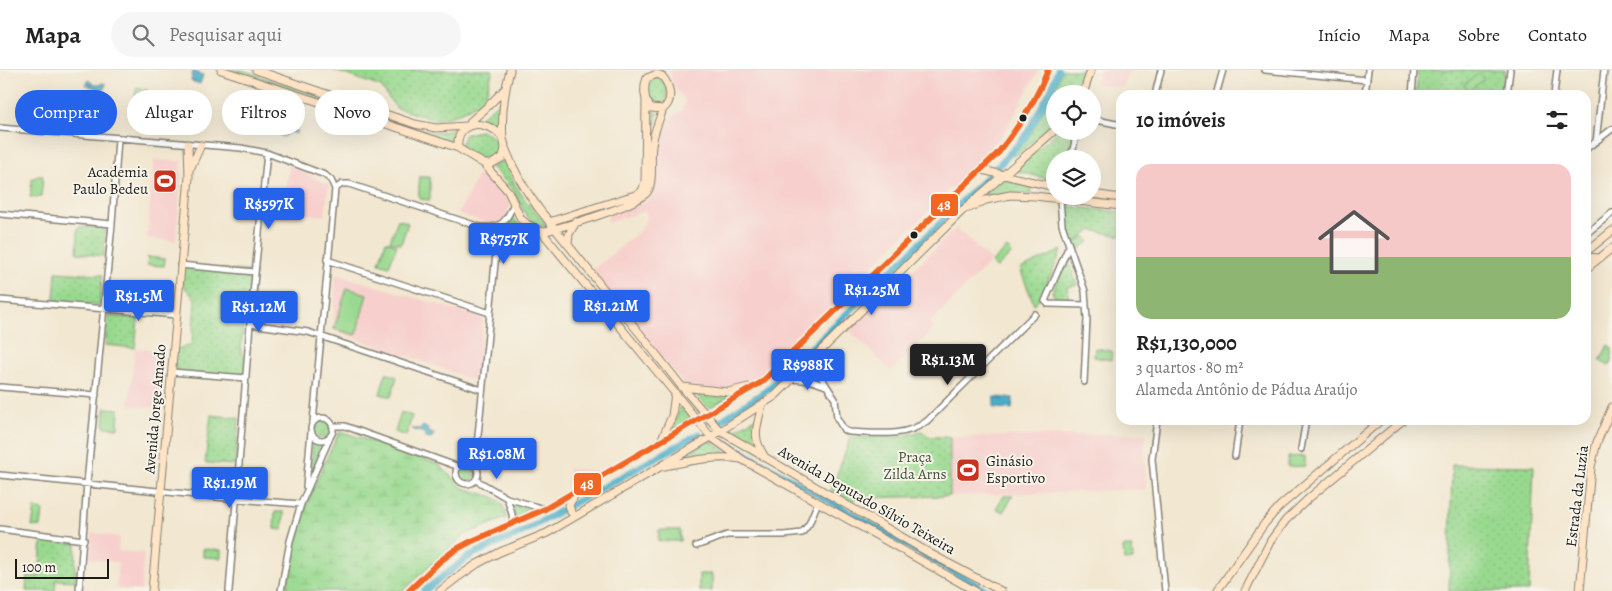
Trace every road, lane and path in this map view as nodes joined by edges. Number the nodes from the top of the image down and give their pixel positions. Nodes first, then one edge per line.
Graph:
1 (221, 70) edge
2 (256, 70) edge
3 (510, 70) edge
4 (645, 70) edge
5 (1048, 70) edge
6 (1091, 70) edge
7 (1161, 70) edge
8 (1224, 70) edge
9 (1266, 70) edge
10 (1368, 70) edge
11 (1414, 70) edge
12 (1510, 70) edge
13 (1557, 70) edge
14 (1604, 70) edge
15 (656, 72) edge
16 (1367, 80) junction
17 (645, 84) junction
18 (1086, 85) edge
19 (505, 89) junction
20 (1156, 90) edge
21 (1218, 90) edge
22 (1366, 90) edge
23 (1412, 90) edge
24 (1508, 90) edge
25 (1555, 90) edge
26 (646, 100) junction
27 (663, 109) junction
28 (1101, 121) edge
29 (1116, 124) edge
30 (468, 126) junction
31 (0, 128) edge
32 (1612, 129) edge
33 (1046, 137) edge
34 (118, 139) junction
35 (504, 141) junction
36 (1596, 142) junction
37 (188, 144) junction
38 (201, 145) junction
39 (1591, 146) edge
40 (458, 148) junction
41 (506, 150) junction
42 (267, 153) junction
43 (484, 164) junction
44 (189, 170) junction
45 (984, 170) junction
46 (1002, 174) junction
47 (1037, 182) junction
48 (1046, 184) edge
49 (335, 189) junction
50 (1101, 195) edge
51 (1034, 196) junction
52 (1046, 197) edge
53 (1116, 197) edge
54 (514, 202) junction
55 (1101, 204) edge
56 (1060, 205) edge
57 (1116, 205) edge
58 (962, 211) junction
59 (1612, 213) edge
60 (0, 214) edge
61 (550, 222) junction
62 (576, 222) junction
63 (112, 224) junction
64 (476, 226) junction
65 (555, 229) junction
66 (1591, 230) edge
67 (1612, 231) edge
68 (542, 232) junction
69 (568, 244) junction
70 (1068, 248) junction
71 (1591, 248) edge
72 (1612, 248) edge
73 (496, 253) junction
74 (1591, 257) edge
75 (1600, 258) junction
76 (328, 260) junction
77 (180, 265) junction
78 (1591, 265) edge
79 (255, 272) junction
80 (0, 300) edge
81 (1086, 305) junction
82 (104, 309) junction
83 (490, 313) junction
84 (1034, 314) dead end
85 (177, 315) junction
86 (250, 324) junction
87 (321, 336) junction
88 (815, 358) junction
89 (172, 372) junction
90 (246, 378) junction
91 (792, 379) junction
92 (762, 382) junction
93 (1084, 382) dead end
94 (826, 386) junction
95 (0, 387) edge
96 (682, 387) junction
97 (482, 390) junction
98 (675, 392) junction
99 (96, 395) junction
100 (762, 405) junction
101 (1612, 407) edge
102 (705, 415) junction
103 (696, 420) junction
104 (313, 422) junction
105 (1156, 425) edge
106 (1239, 425) edge
107 (1305, 425) edge
108 (1376, 425) edge
109 (1397, 425) edge
110 (333, 426) junction
111 (311, 432) junction
112 (720, 432) junction
113 (331, 435) junction
114 (711, 437) junction
115 (661, 441) junction
116 (1301, 449) dead end
117 (1235, 456) dead end
118 (766, 459) junction
119 (743, 460) junction
120 (475, 466) junction
121 (459, 467) junction
122 (660, 467) junction
123 (0, 475) edge
124 (476, 480) junction
125 (87, 483) junction
126 (578, 491) junction
127 (161, 492) junction
128 (306, 492) junction
129 (507, 498) junction
130 (236, 499) junction
131 (818, 502) junction
132 (301, 504) junction
133 (545, 509) junction
134 (573, 514) junction
135 (512, 525) junction
136 (0, 529) edge
137 (84, 540) junction
138 (696, 546) dead end
139 (79, 591) edge
140 (152, 591) edge
141 (228, 591) edge
142 (281, 591) edge
143 (409, 591) edge
144 (440, 591) edge
145 (975, 591) edge
146 (1001, 591) edge
147 (1165, 591) edge
148 (1219, 591) edge
149 (1245, 591) edge
150 (1580, 591) edge

1 - 40 main road
2 - 30 main road
3 - 19 main road
4 - 17 main road
5 - 45 main road
6 - 18 main road
7 - 20 street
8 - 21 street
9 - 16 street
10 - 16 street
11 - 23 street
12 - 24 street
13 - 25 street
14 - 36 street
15 - 17 main road
15 - 27 main road
16 - 22 street
17 - 26 main road
19 - 30 main road
19 - 35 main road
26 - 27 main road
26 - 61 main road
27 - 62 main road
28 - 29 street
30 - 35 main road
30 - 40 main road
31 - 34 street
32 - 36 street
33 - 46 main road
34 - 37 street
34 - 63 street
35 - 41 main road
36 - 39 street
37 - 38 street
37 - 44 main road, Avenida Jorge Amado
38 - 42 street
38 - 44 main road, Avenida Jorge Amado
40 - 43 main road
41 - 43 main road
41 - 61 main road
42 - 49 street
42 - 79 street
43 - 54 main road
44 - 77 main road, Avenida Jorge Amado
45 - 46 main road
45 - 92 main road
46 - 47 main road
46 - 58 main road
47 - 48 main road
47 - 51 main road
49 - 64 street
49 - 76 street
50 - 53 main road
51 - 52 main road
51 - 58 main road
54 - 64 street
54 - 68 main road
55 - 57 main road
56 - 70 street
58 - 88 main road
59 - 66 street
60 - 63 street
61 - 65 main road
62 - 65 main road
62 - 69 main road
63 - 82 street
64 - 73 street
65 - 68 main road
65 - 69 main road
67 - 71 main road
68 - 73 street
68 - 98 main road
69 - 96 main road
70 - 81 street
70 - 81 street
72 - 75 main road
73 - 83 street
74 - 75 main road
75 - 78 main road
76 - 83 street
76 - 87 street
77 - 79 street
77 - 85 main road, Avenida Jorge Amado
79 - 86 street
80 - 82 street
81 - 93 street
82 - 85 street
82 - 99 street
83 - 97 street
84 - 94 street
85 - 89 main road, Avenida Jorge Amado
86 - 87 street
86 - 90 street
87 - 97 street
87 - 104 street
88 - 91 main road
88 - 94 street
89 - 90 street
89 - 127 main road, Avenida Jorge Amado
90 - 130 street
91 - 94 street
91 - 100 main road
92 - 96 main road
92 - 102 main road
95 - 99 street
96 - 102 main road
97 - 120 street
98 - 103 main road
98 - 115 main road
99 - 125 street
100 - 112 main road
100 - 118 main road
101 - 150 main road, Estrada da Luzia
102 - 103 main road
102 - 112 main road, Avenida Deputado Sílvio Teixeira
103 - 114 main road, Avenida Deputado Sílvio Teixeira
103 - 115 main road
104 - 110 street
104 - 111 street
105 - 147 street
106 - 117 street
107 - 116 street
108 - 148 main road
109 - 149 main road
110 - 113 street
110 - 121 street
111 - 113 street
111 - 128 street
112 - 114 main road
112 - 118 main road, Avenida Deputado Sílvio Teixeira
113 - 128 street
114 - 119 main road, Avenida Deputado Sílvio Teixeira
114 - 122 main road
115 - 126 main road
118 - 146 main road, Avenida Deputado Sílvio Teixeira
119 - 122 main road
119 - 131 main road, Avenida Deputado Sílvio Teixeira
120 - 121 street
120 - 124 street
121 - 124 street
122 - 134 main road
123 - 125 street
124 - 129 street
125 - 127 street
125 - 137 street
126 - 133 main road
126 - 134 main road
127 - 130 street
127 - 140 main road, Avenida Jorge Amado
128 - 132 street
129 - 133 street
129 - 135 street
130 - 132 street
130 - 141 street
131 - 138 street
131 - 145 main road, Avenida Deputado Sílvio Teixeira
132 - 142 street
133 - 135 main road
134 - 144 main road
135 - 143 main road
136 - 137 street
137 - 139 street

